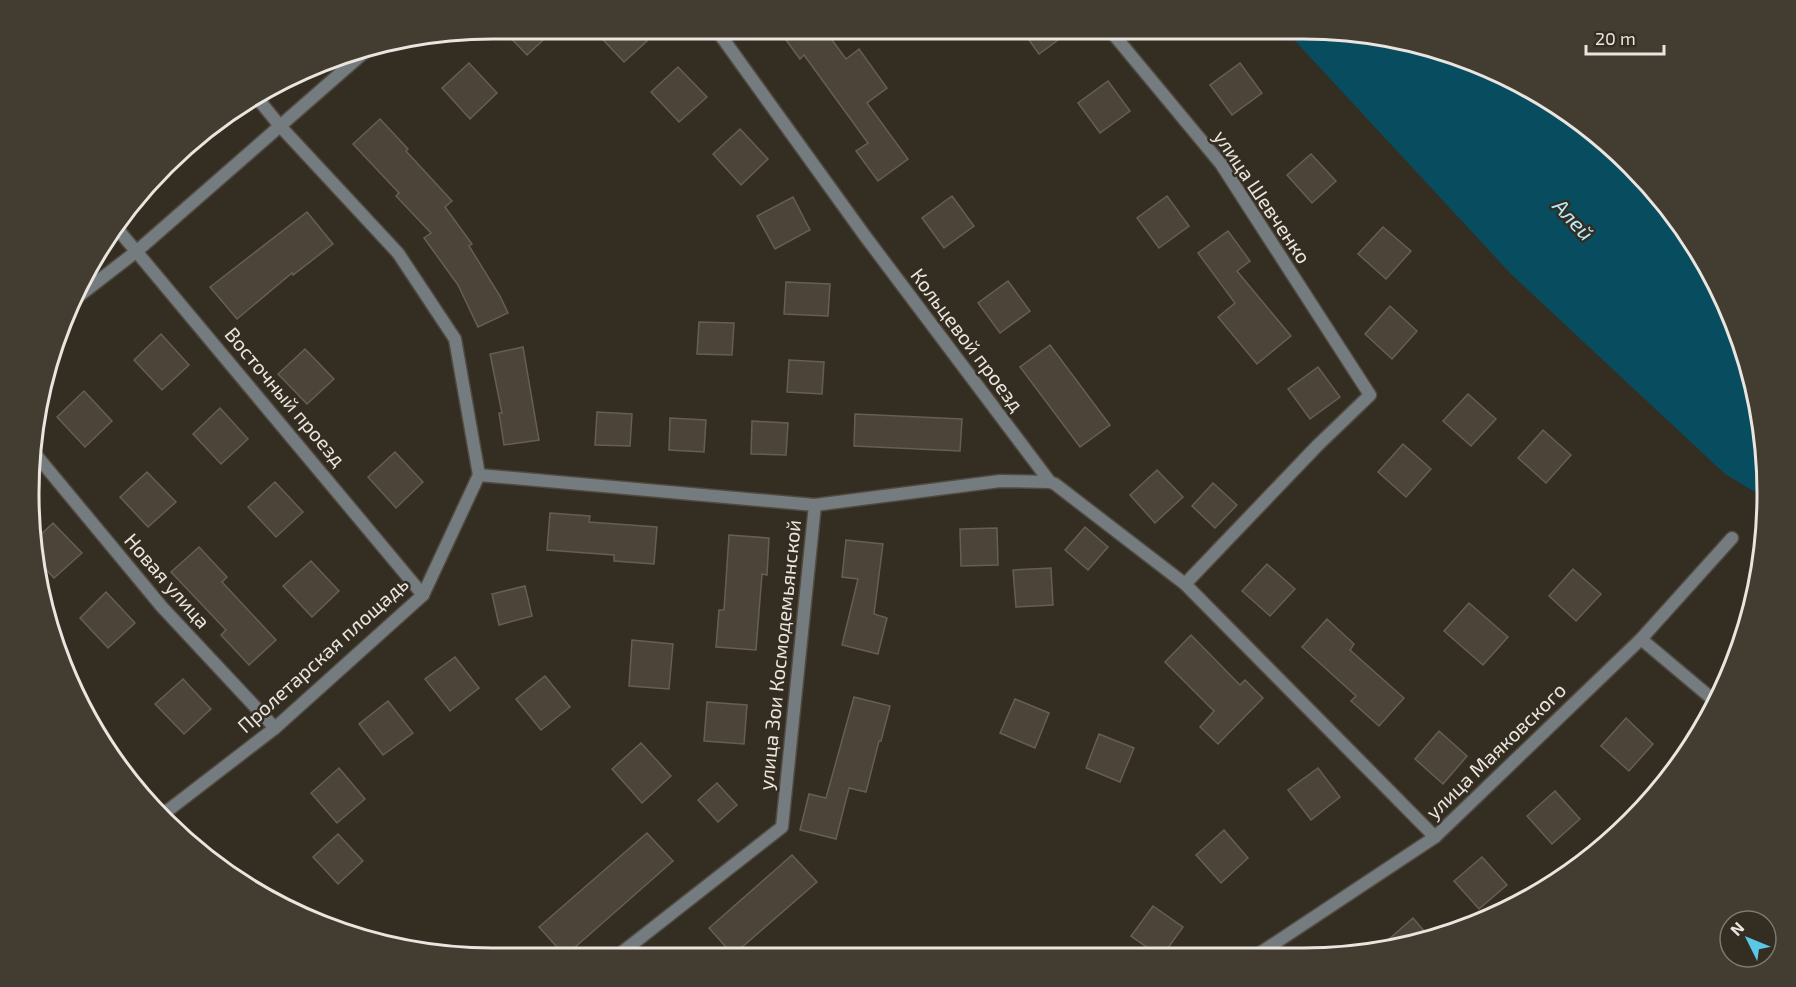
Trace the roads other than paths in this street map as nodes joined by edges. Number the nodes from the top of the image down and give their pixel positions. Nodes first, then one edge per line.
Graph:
1 (723, 39) edge
2 (1117, 39) edge
3 (355, 61) edge
4 (261, 103) edge
5 (280, 126) junction
6 (122, 233) edge
7 (137, 251) junction
8 (87, 291) edge
9 (40, 460) edge
10 (478, 475) junction
11 (1050, 482) junction
12 (815, 505) junction
13 (1732, 538) dead end
14 (1185, 584) junction
15 (423, 595) junction
16 (1641, 639) junction
17 (1709, 696) edge
18 (275, 728) junction
19 (168, 810) edge
20 (1435, 837) junction
21 (627, 948) edge
22 (1267, 948) edge

1 - 11 street, Кольцевой проезд
2 - 14 street, улица Шевченко
3 - 5 street
4 - 5 street
5 - 7 street
5 - 10 street
6 - 7 street, Восточный проезд
7 - 8 street
7 - 15 street, Восточный проезд
9 - 18 street, Новая улица
10 - 12 street, улица Зои Космодемьянской
10 - 15 street, Пролетарская площадь
11 - 12 street
11 - 14 street, Кольцевой проезд
12 - 21 street, улица Зои Космодемьянской
13 - 16 street, улица Маяковского
14 - 20 street, Кольцевой проезд
15 - 18 street, Пролетарская площадь
16 - 17 street
16 - 20 street, улица Маяковского
18 - 19 street, Пролетарская площадь
20 - 22 street, улица Маяковского

